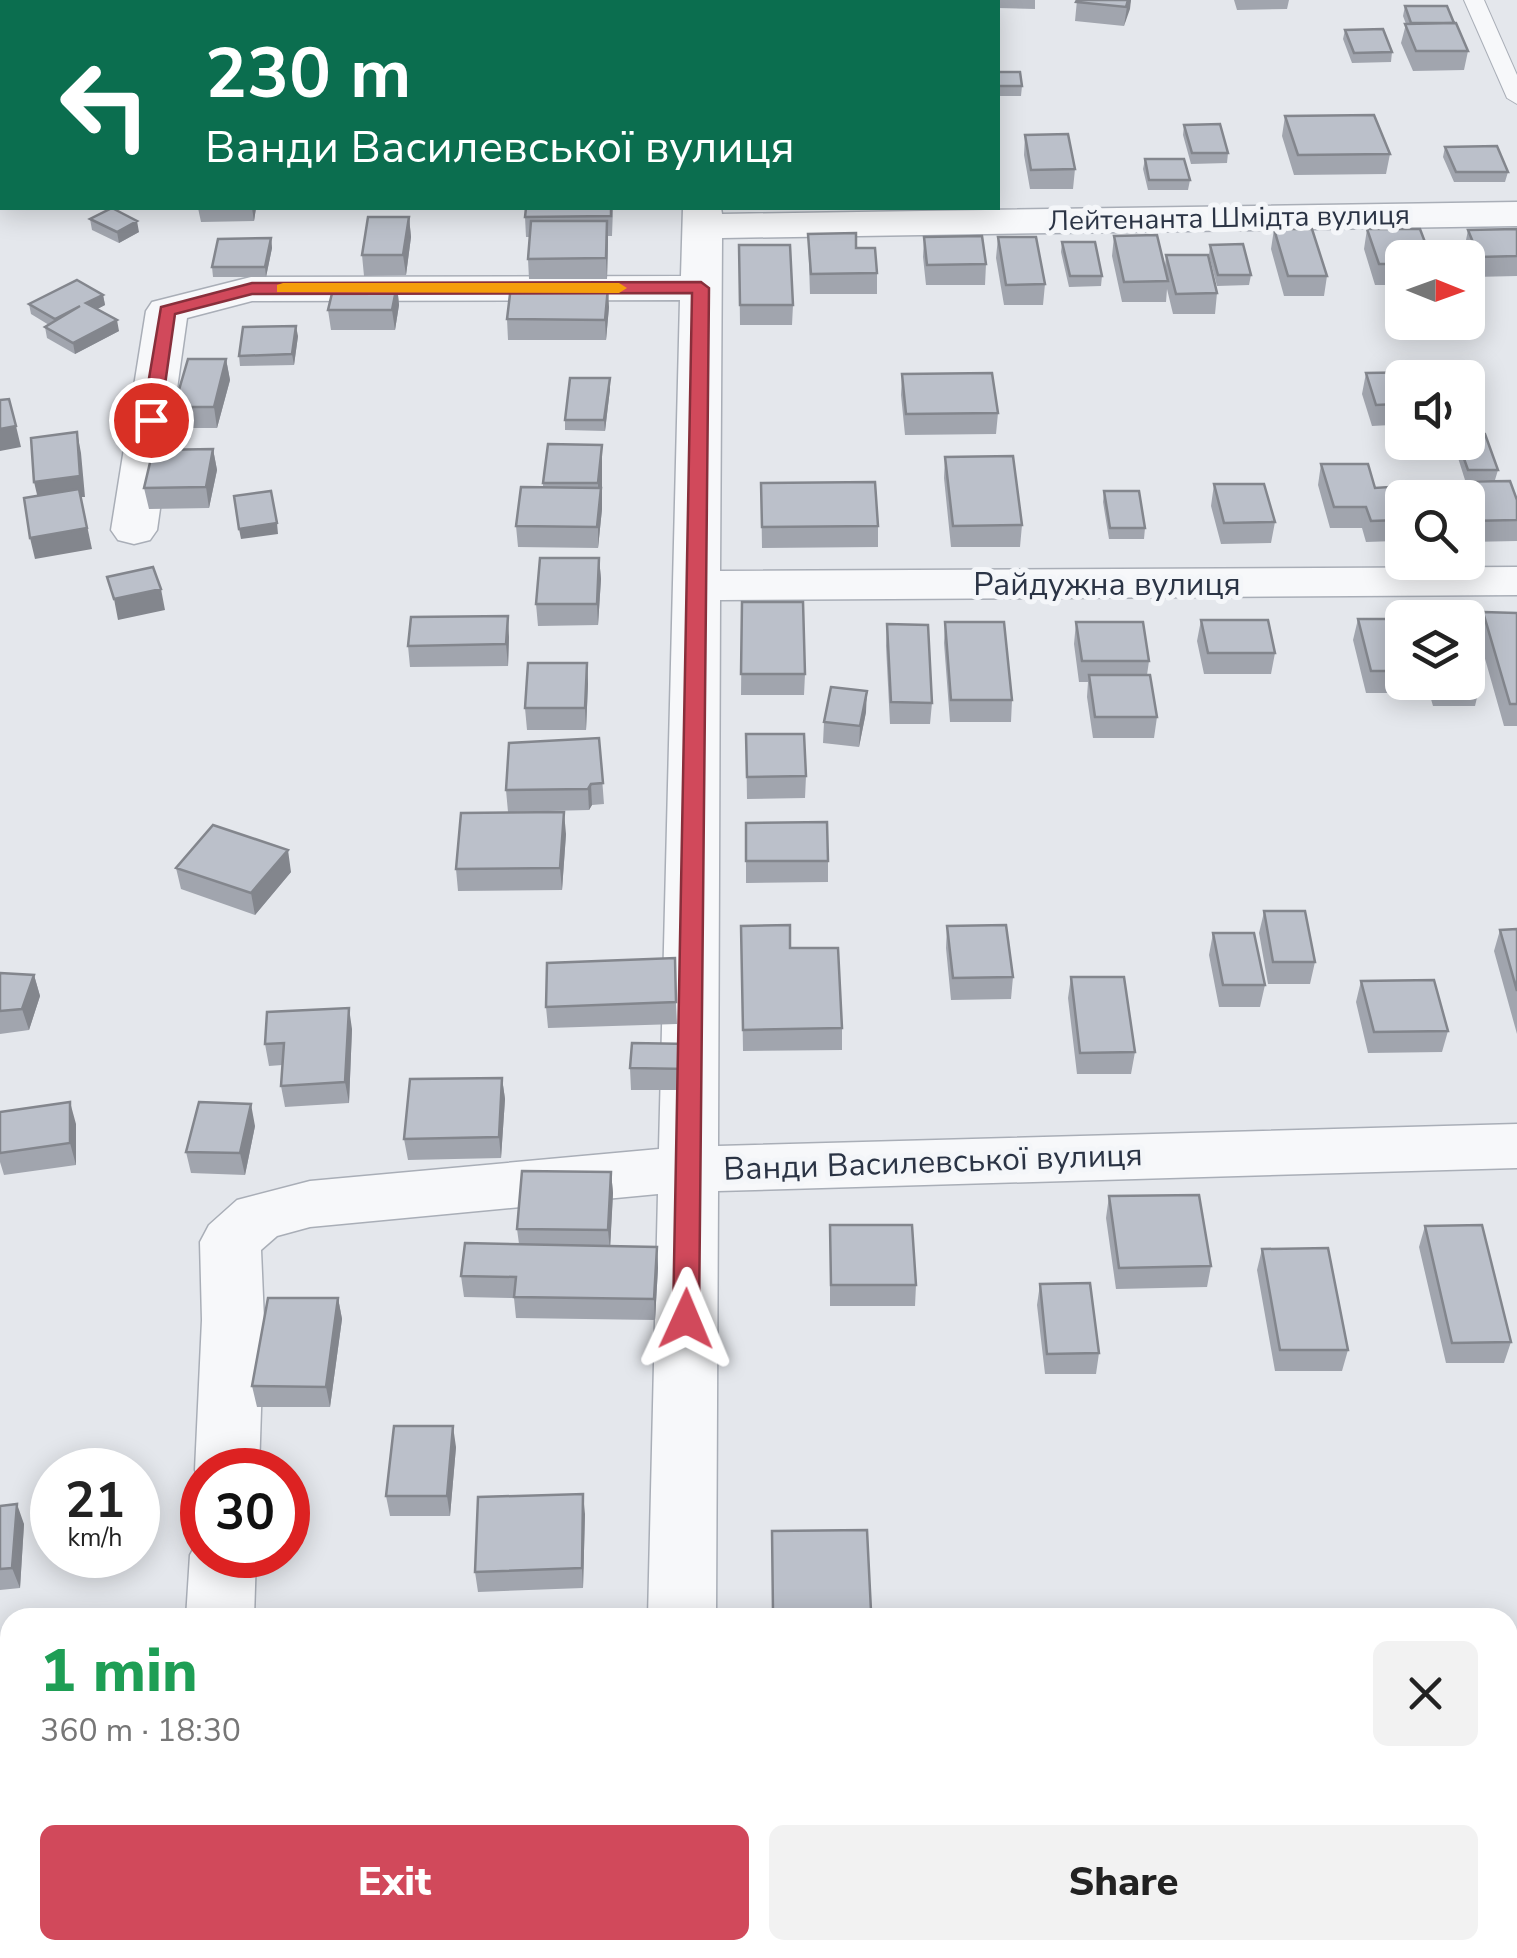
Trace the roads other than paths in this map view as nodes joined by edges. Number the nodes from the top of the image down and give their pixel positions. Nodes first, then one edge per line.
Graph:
1 (1474, 0) edge
2 (1517, 98) edge
3 (1517, 214) edge
4 (702, 217) edge
5 (701, 288) junction
6 (134, 530) dead end
7 (1517, 581) edge
8 (696, 586) junction
9 (1517, 1146) edge
10 (688, 1169) junction
11 (228, 1448) edge
12 (222, 1578) edge
13 (220, 1608) edge
14 (682, 1608) edge

1 - 2 lane
3 - 4 street, Лейтенанта Шмідта вулиця
4 - 5 street
5 - 6 street
5 - 8 street
7 - 8 street, Райдужна вулиця
8 - 10 street
9 - 10 street, Ванди Василевської вулиця
10 - 11 street, Ванди Василевської вулиця
10 - 14 street
12 - 13 street

